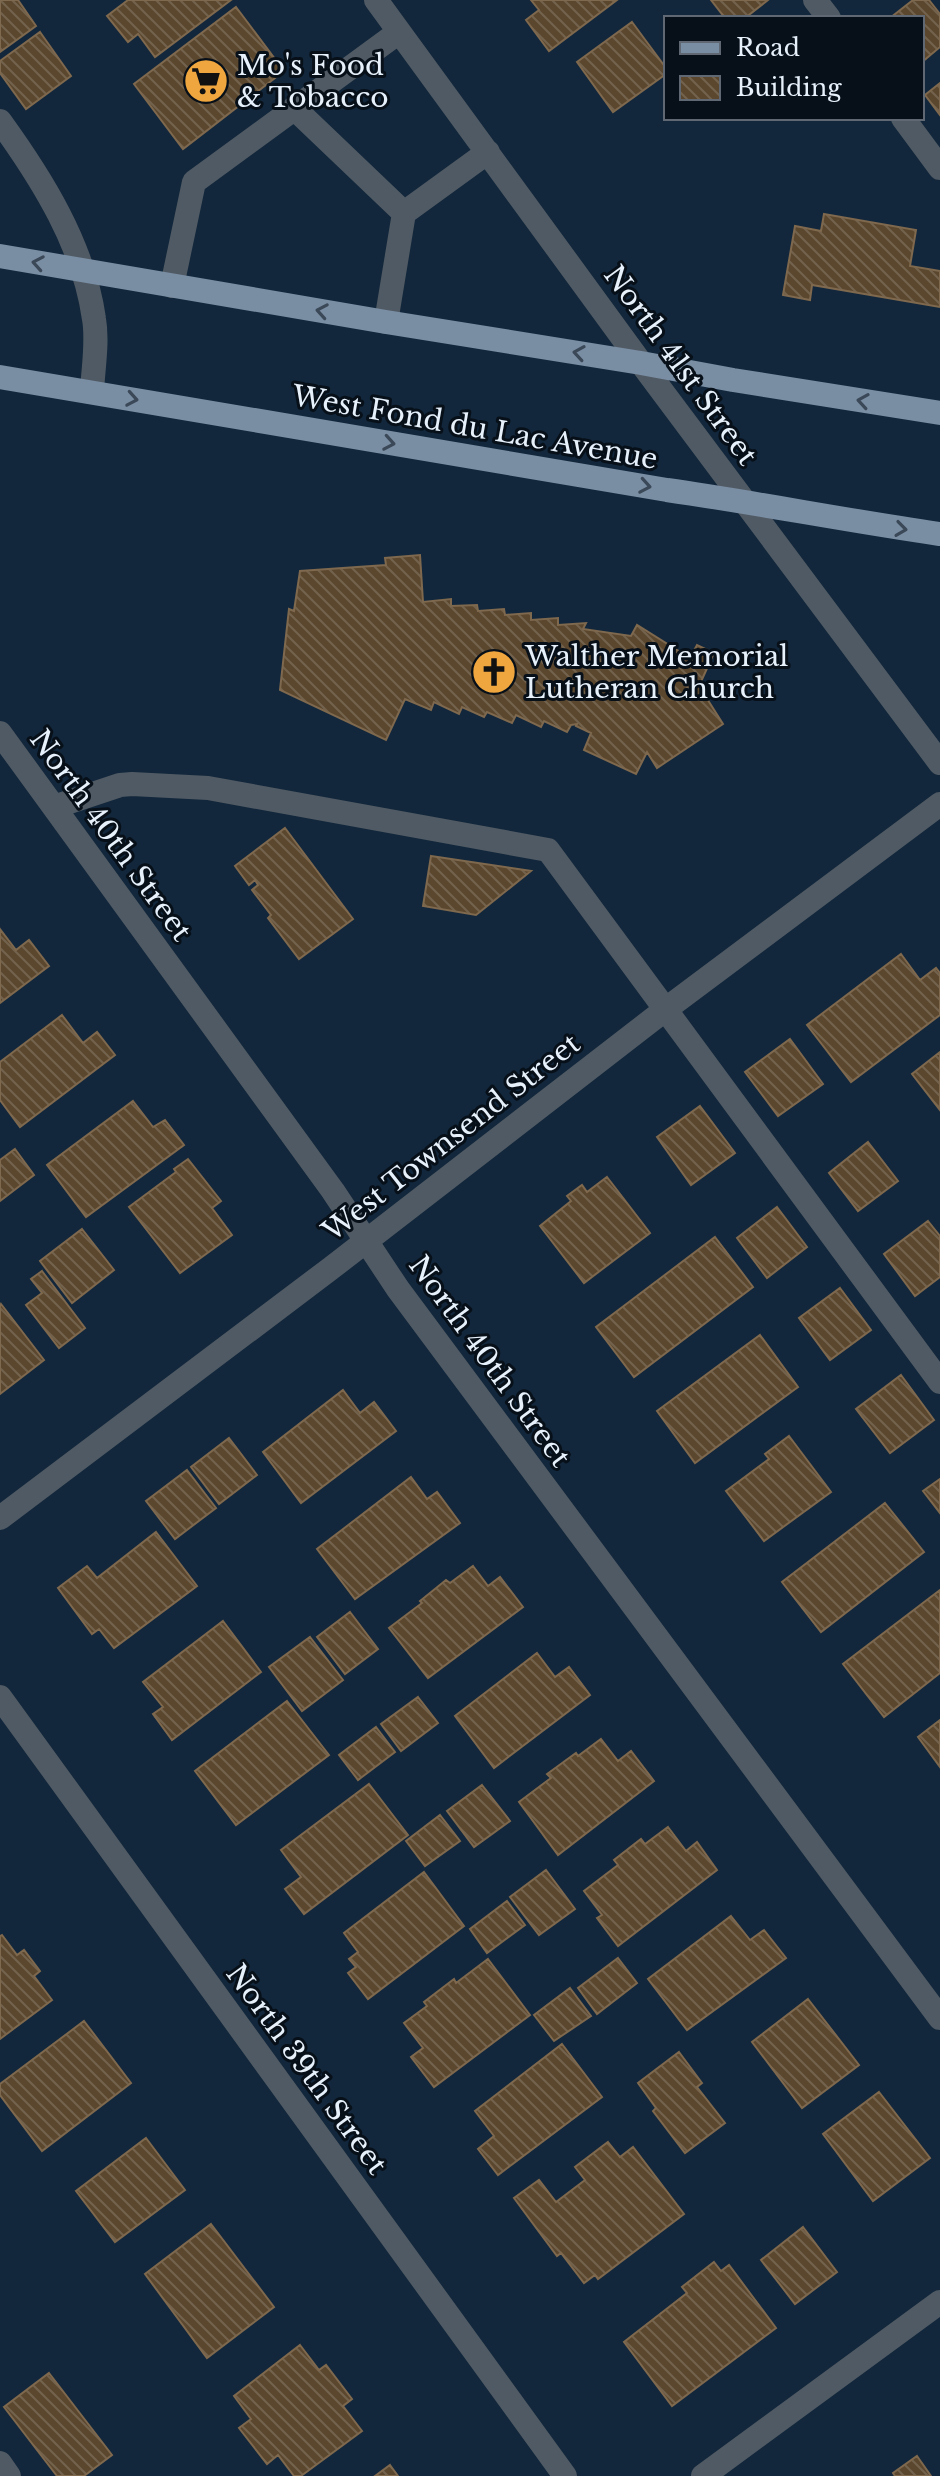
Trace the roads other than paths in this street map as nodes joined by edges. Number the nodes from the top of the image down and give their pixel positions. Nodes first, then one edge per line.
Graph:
1 (376, 0) edge
2 (815, 0) edge
3 (827, 16) edge
4 (399, 32) junction
5 (294, 108) junction
6 (904, 120) edge
7 (0, 121) edge
8 (488, 152) junction
9 (940, 168) edge
10 (404, 213) junction
11 (0, 256) edge
12 (83, 270) junction
13 (172, 286) junction
14 (386, 322) junction
15 (641, 363) junction
16 (0, 377) edge
17 (92, 392) junction
18 (940, 413) edge
19 (745, 501) junction
20 (940, 534) edge
21 (0, 733) edge
22 (940, 763) edge
23 (940, 804) edge
24 (54, 807) junction
25 (666, 1009) junction
26 (366, 1240) junction
27 (940, 1382) edge
28 (0, 1518) edge
29 (0, 1697) edge
30 (940, 2018) edge
31 (940, 2302) edge
32 (0, 2463) edge
33 (9, 2476) edge
34 (565, 2476) edge
35 (703, 2476) edge

1 - 4 street, North 41st Street
2 - 3 street
4 - 5 street
4 - 8 street, North 41st Street
5 - 10 street
5 - 13 street
6 - 9 street
7 - 12 street
8 - 10 street
8 - 15 street, North 41st Street
10 - 14 street
12 -> 11 main road
12 - 13 main road
12 - 17 street
14 -> 13 main road
15 -> 14 main road
18 -> 15 main road
15 - 19 street, North 41st Street
16 - 17 main road, West Fond du Lac Avenue
17 -> 19 main road, West Fond du Lac Avenue
19 -> 20 main road, West Fond du Lac Avenue
19 - 22 street, North 41st Street
21 - 24 street, North 40th Street
23 - 25 street, West Townsend Street
24 - 25 street
24 - 26 street, North 40th Street
25 - 26 street, West Townsend Street
25 - 27 street
26 - 28 street, West Townsend Street
26 - 30 street, North 40th Street
29 - 34 street, North 39th Street
31 - 35 street
32 - 33 street

